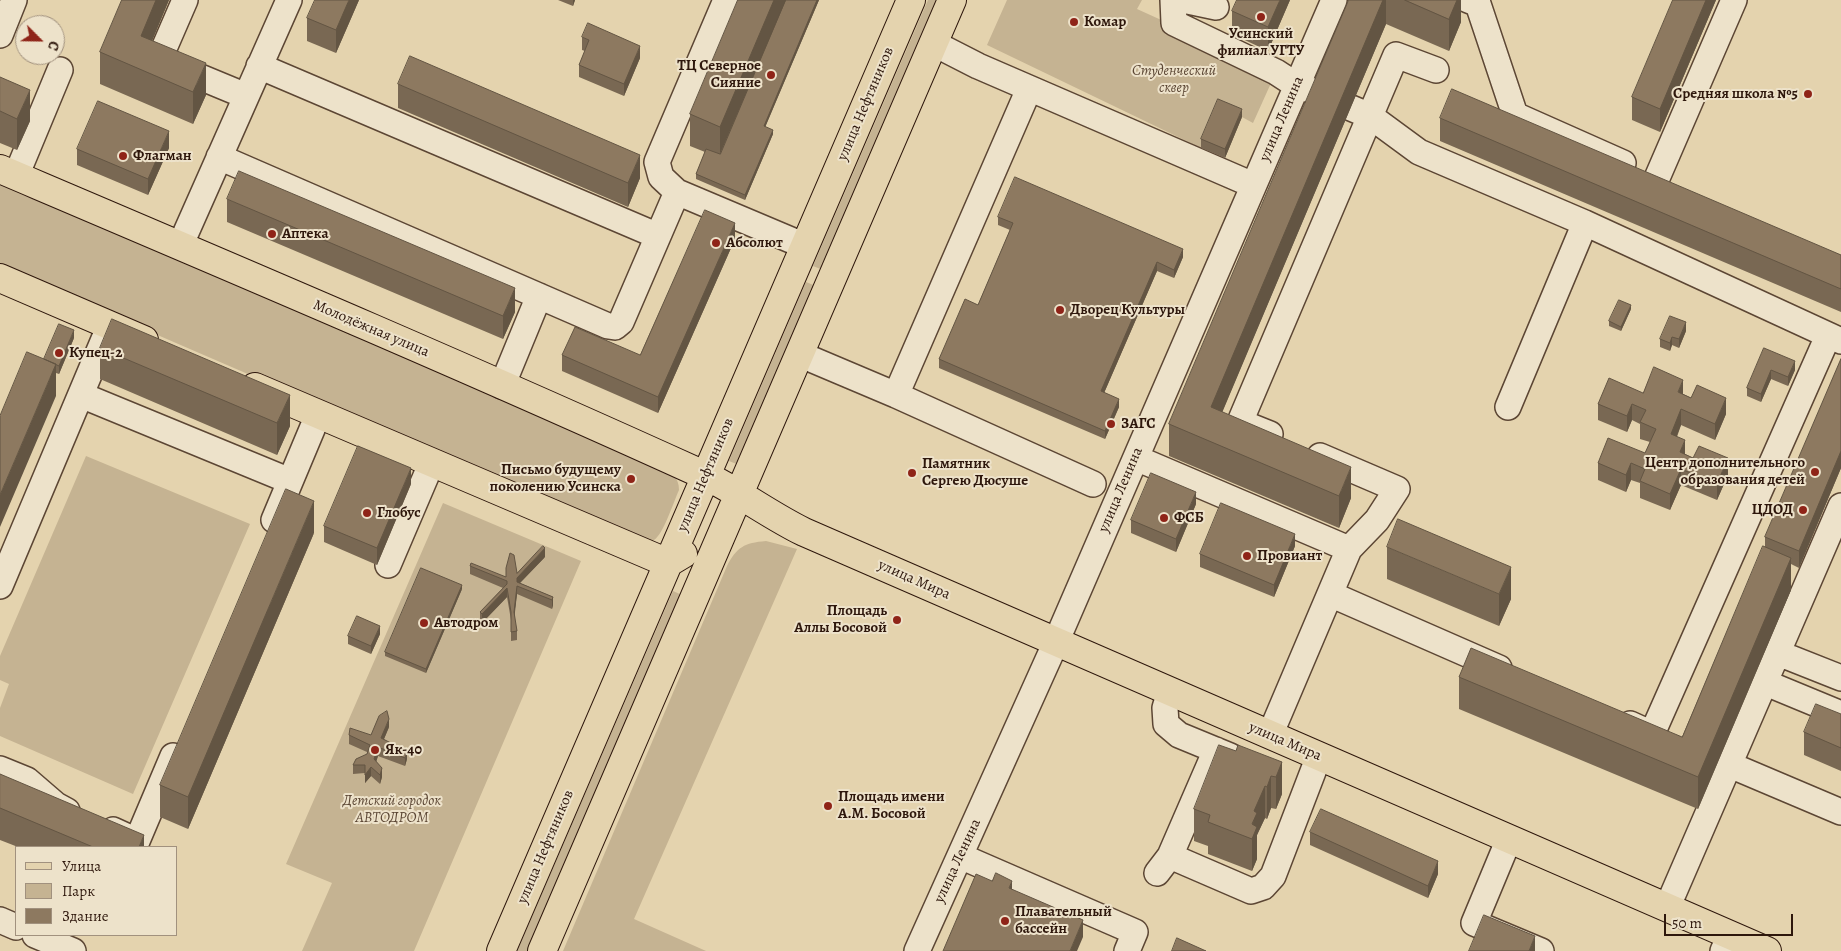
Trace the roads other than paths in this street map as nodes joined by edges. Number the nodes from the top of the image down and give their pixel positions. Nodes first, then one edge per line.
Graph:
1 (14, 0) edge
2 (185, 0) edge
3 (289, 0) edge
4 (726, 0) edge
5 (911, 0) edge
6 (952, 0) edge
7 (1173, 0) edge
8 (1183, 0) edge
9 (1334, 0) edge
10 (1468, 0) edge
11 (1734, 0) edge
12 (1216, 7) dead end
13 (0, 35) edge
14 (933, 44) junction
15 (259, 66) junction
16 (60, 70) dead end
17 (1436, 70) dead end
18 (1296, 86) junction
19 (1029, 89) junction
20 (246, 96) junction
21 (1322, 96) edge
22 (16, 107) edge
23 (1361, 112) junction
24 (40, 117) junction
25 (219, 157) junction
26 (8, 172) edge
27 (1253, 185) junction
28 (677, 192) junction
29 (1585, 223) junction
30 (658, 236) junction
31 (180, 246) junction
32 (801, 256) junction
33 (0, 278) edge
34 (830, 282) junction
35 (539, 296) junction
36 (110, 325) junction
37 (1835, 339) edge
38 (165, 348) edge
39 (799, 354) junction
40 (228, 376) edge
41 (502, 386) junction
42 (81, 395) junction
43 (896, 395) junction
44 (1508, 407) dead end
45 (318, 415) junction
46 (1136, 458) junction
47 (432, 462) junction
48 (706, 476) junction
49 (290, 481) junction
50 (1093, 484) dead end
51 (739, 495) junction
52 (1841, 506) edge
53 (726, 524) junction
54 (804, 532) junction
55 (264, 544) edge
56 (1349, 549) junction
57 (388, 564) dead end
58 (668, 564) junction
59 (0, 586) edge
60 (1330, 594) junction
61 (1056, 642) junction
62 (1778, 653) junction
63 (1518, 676) edge
64 (1841, 678) edge
65 (1766, 682) junction
66 (1170, 691) junction
67 (1607, 714) edge
68 (1841, 714) edge
69 (183, 733) edge
70 (1270, 735) junction
71 (1216, 750) junction
72 (1319, 756) junction
73 (1249, 764) edge
74 (1730, 764) junction
75 (0, 769) edge
76 (1841, 812) edge
77 (1509, 839) junction
78 (960, 856) junction
79 (1667, 908) junction
80 (0, 920) edge
81 (15, 927) edge
82 (37, 936) edge
83 (1727, 943) edge
84 (73, 951) edge
85 (502, 951) edge
86 (542, 951) edge
87 (917, 951) edge
88 (1128, 951) edge
89 (1541, 951) edge
90 (1767, 951) edge

1 - 13 street
2 - 20 street
3 - 15 street
4 - 28 street
5 - 32 main road, улица Нефтяников
6 - 14 main road
7 - 18 street
8 - 12 street
9 - 18 street, улица Ленина
10 - 11 street
14 - 19 street
14 - 34 main road
15 - 20 street
15 - 30 street
16 - 24 street
17 - 23 street
18 - 21 street
18 - 27 street, улица Ленина
19 - 27 street
19 - 43 street
20 - 25 street
22 - 24 street
23 - 29 street
23 - 56 street
24 - 26 street
25 - 31 street
25 - 35 street
26 - 31 main road, Молодёжная улица
27 - 46 street, улица Ленина
28 - 30 street
28 - 32 street
29 - 37 street
29 - 44 street
30 - 35 street
31 - 41 main road, Молодёжная улица
32 - 34 main road
32 - 48 main road, улица Нефтяников
33 - 36 main road
34 - 39 main road
35 - 41 street
36 - 38 main road
36 - 42 street
37 - 67 street
39 - 43 street
39 - 51 main road
40 - 45 main road
41 - 48 main road, Молодёжная улица
42 - 49 street
42 - 59 street
43 - 50 street
45 - 47 main road
45 - 49 street
46 - 56 street
46 - 61 street, улица Ленина
47 - 57 street
47 - 58 main road
48 - 51 main road, Молодёжная улица
48 - 58 main road, улица Нефтяников
49 - 55 street
51 - 53 main road
51 - 54 main road, улица Мира
52 - 62 street
53 - 54 main road, улица Мира
53 - 58 main road
53 - 86 main road
54 - 61 main road, улица Мира
56 - 60 street
58 - 85 main road, улица Нефтяников
60 - 63 street
60 - 70 street
61 - 66 main road, улица Мира
61 - 78 street, улица Ленина
62 - 64 street
62 - 65 street
65 - 68 street
65 - 74 street
66 - 70 main road, улица Мира
66 - 71 street
69 - 75 street
70 - 72 main road, улица Мира
71 - 72 street
71 - 73 street
72 - 77 main road, улица Мира
74 - 76 street
74 - 79 street
77 - 79 main road, улица Мира
77 - 89 street
78 - 87 street, улица Ленина
78 - 88 street
79 - 83 main road, улица Мира
80 - 81 street
82 - 84 street
83 - 90 main road, улица Мира

